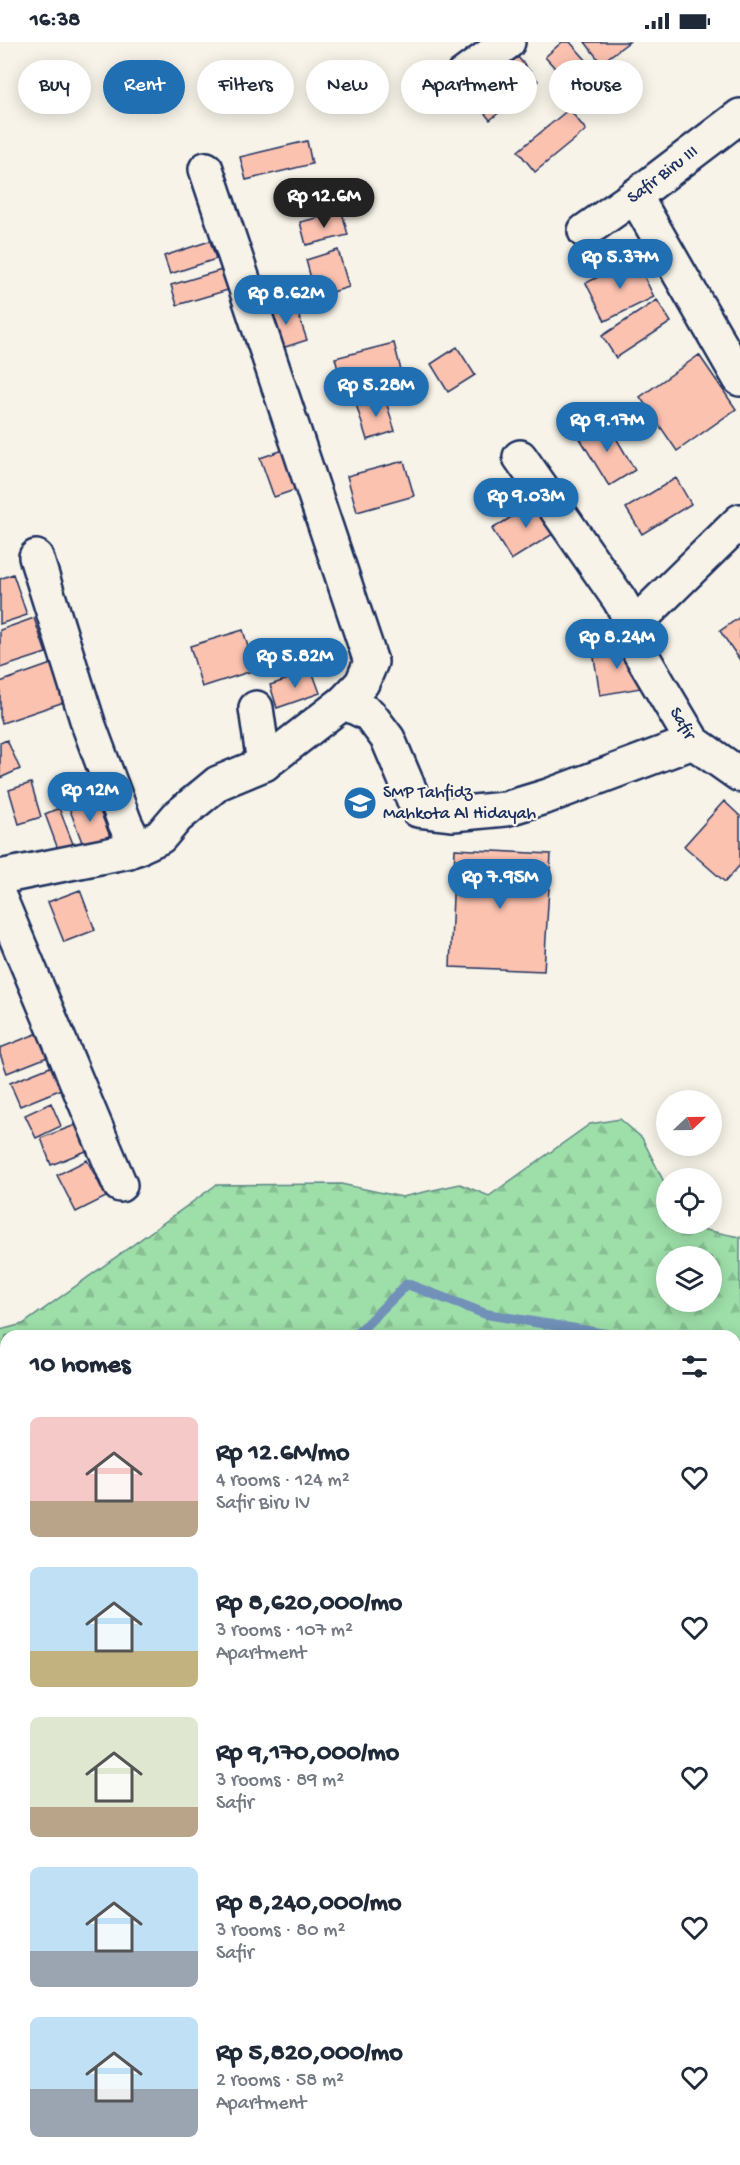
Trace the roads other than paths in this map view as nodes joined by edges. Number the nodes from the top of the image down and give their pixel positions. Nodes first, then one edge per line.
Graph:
1 (508, 42) edge
2 (484, 60) edge
3 (740, 116) edge
4 (206, 169) dead end
5 (635, 196) junction
6 (585, 231) dead end
7 (740, 379) edge
8 (520, 458) dead end
9 (740, 521) edge
10 (36, 557) dead end
11 (634, 625) junction
12 (344, 702) junction
13 (256, 708) dead end
14 (693, 742) junction
15 (264, 764) junction
16 (740, 775) edge
17 (137, 848) junction
18 (1, 880) edge
19 (120, 1185) dead end

1 - 2 street
3 - 5 street, Safir Biru III
4 - 12 street
5 - 6 street, Safir Biru III
5 - 7 street
8 - 11 street, Safir
9 - 11 street
10 - 17 street
11 - 14 street, Safir
12 - 14 street
12 - 15 street
13 - 15 street
14 - 16 street, Safir
15 - 17 street
17 - 18 street
18 - 19 street

